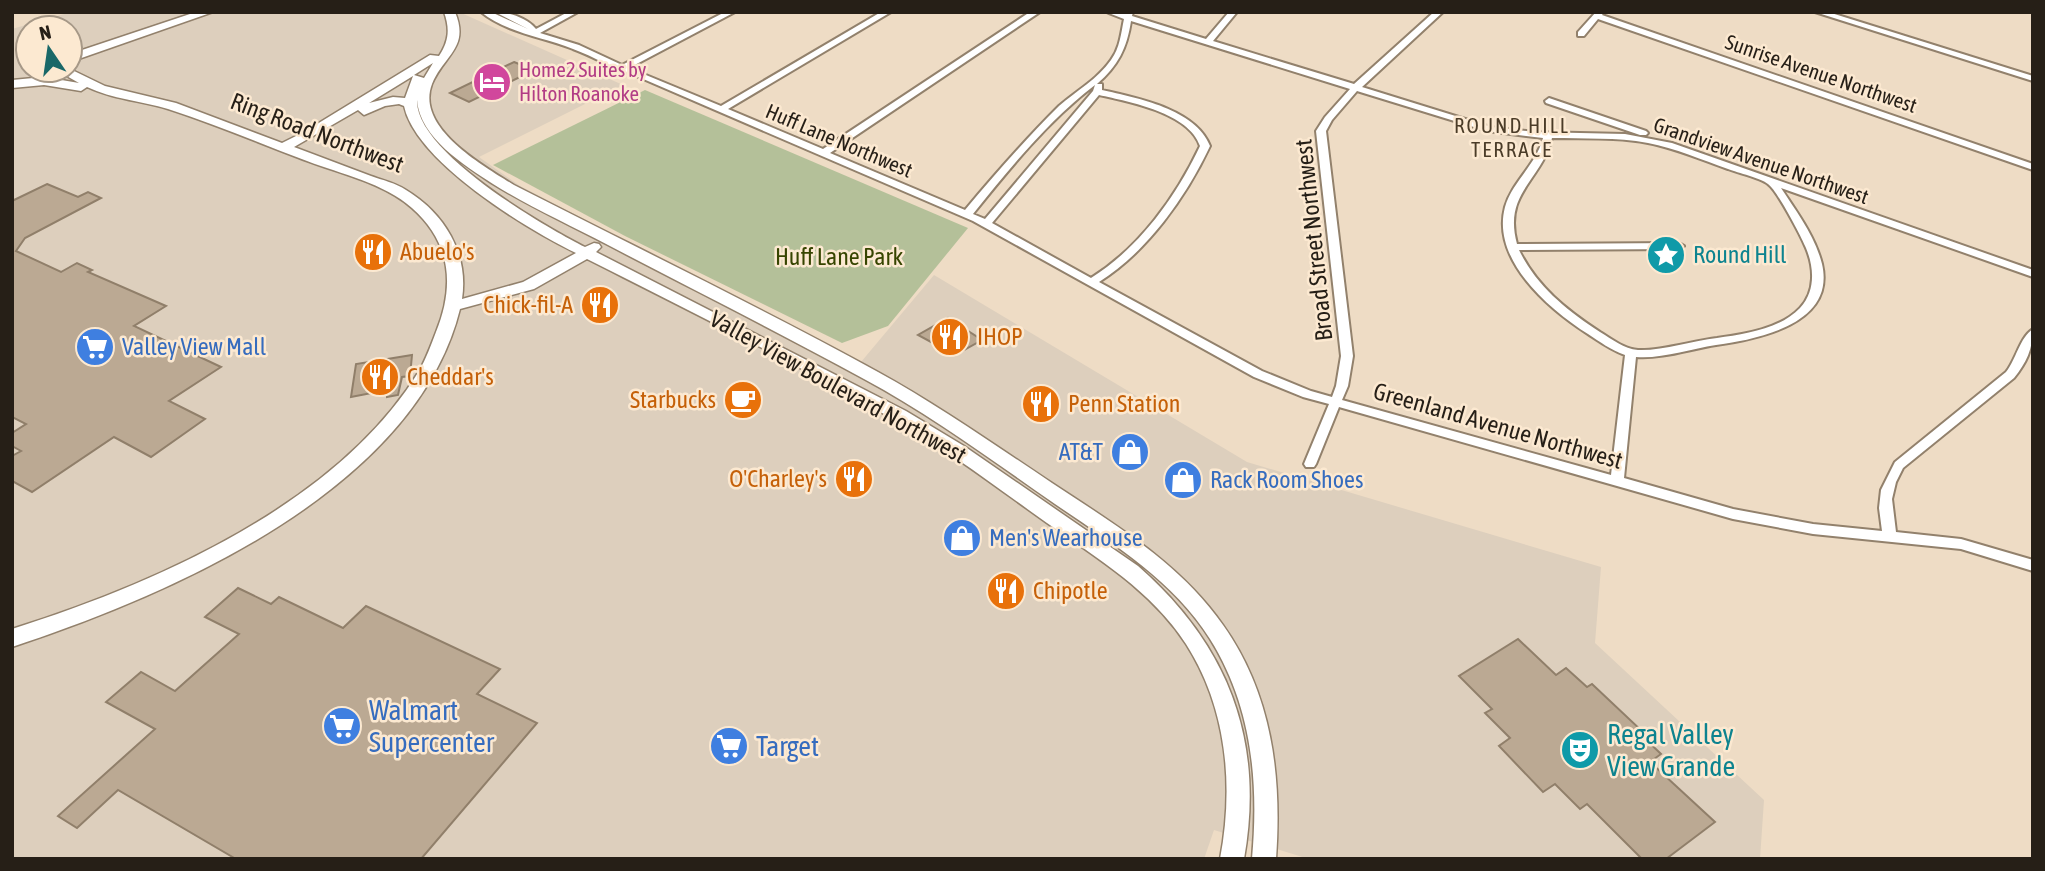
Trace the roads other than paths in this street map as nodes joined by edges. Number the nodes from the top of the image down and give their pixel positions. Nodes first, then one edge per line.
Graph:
1 (208, 12) edge
2 (435, 12) edge
3 (449, 12) edge
4 (485, 12) edge
5 (499, 12) edge
6 (575, 12) edge
7 (731, 12) edge
8 (887, 12) edge
9 (1036, 12) edge
10 (1110, 12) edge
11 (1233, 12) edge
12 (1439, 12) edge
13 (1819, 12) edge
14 (1599, 14) edge
15 (1128, 15) edge
16 (534, 33) junction
17 (1581, 34) dead end
18 (1208, 42) junction
19 (111, 44) junction
20 (84, 53) edge
21 (434, 58) junction
22 (621, 69) junction
23 (1099, 79) junction
24 (2033, 79) edge
25 (84, 80) edge
26 (12, 84) edge
27 (1357, 88) junction
28 (102, 89) junction
29 (1097, 92) junction
30 (1549, 101) dead end
31 (410, 104) junction
32 (720, 110) junction
33 (1548, 137) junction
34 (1669, 145) junction
35 (285, 147) junction
36 (299, 153) junction
37 (822, 153) junction
38 (445, 155) junction
39 (2033, 167) edge
40 (1771, 180) junction
41 (502, 183) junction
42 (967, 214) junction
43 (987, 223) junction
44 (606, 239) junction
45 (1679, 246) dead end
46 (1513, 247) junction
47 (583, 252) junction
48 (2033, 274) edge
49 (456, 276) junction
50 (1092, 282) junction
51 (507, 287) junction
52 (494, 298) junction
53 (454, 301) junction
54 (448, 325) junction
55 (2033, 333) edge
56 (1630, 353) junction
57 (823, 375) junction
58 (1336, 403) junction
59 (962, 431) junction
60 (958, 451) junction
61 (1310, 464) dead end
62 (1617, 481) junction
63 (1093, 520) junction
64 (1889, 536) junction
65 (2033, 566) edge
66 (12, 638) edge
67 (1232, 859) edge
68 (1264, 859) edge

1 - 19 main road
2 - 21 main road
3 - 41 main road, Valley View Boulevard Northwest
4 - 16 street, Huff Lane Northwest
5 - 16 street, Huff Lane Northwest
6 - 16 street
7 - 22 street
8 - 32 street
9 - 37 street
10 - 15 street, Grandview Avenue Northwest
11 - 18 street
12 - 27 street, Broad Street Northwest
13 - 24 street
14 - 17 street
14 - 39 street, Sunrise Avenue Northwest
15 - 18 street, Grandview Avenue Northwest
15 - 23 street
16 - 22 street, Huff Lane Northwest
18 - 27 street, Grandview Avenue Northwest
19 - 20 main road
19 - 28 main road
21 - 31 main road
21 - 35 main road
22 - 32 street, Huff Lane Northwest
23 - 29 street
23 - 42 street
25 - 28 main road, Ring Road Northwest
26 - 28 main road
27 - 33 street, Grandview Avenue Northwest
27 - 58 street, Broad Street Northwest
28 - 35 main road, Ring Road Northwest
29 - 43 street
29 - 50 street
30 - 34 street
31 - 36 main road
31 - 38 main road, Valley View Boulevard Northwest
32 - 37 street, Huff Lane Northwest
33 - 34 street, Grandview Avenue Northwest
33 - 46 street
34 - 40 street, Grandview Avenue Northwest
35 - 36 main road, Ring Road Northwest
36 - 49 main road, Ring Road Northwest
37 - 42 street, Huff Lane Northwest
38 - 41 main road
38 - 47 main road, Valley View Boulevard Northwest
40 - 48 street, Grandview Avenue Northwest
40 - 56 street
41 - 44 main road, Valley View Boulevard Northwest
42 - 43 street, Huff Lane Northwest
43 - 50 street, Greenland Avenue Northwest
44 - 47 main road
44 - 59 main road, Valley View Boulevard Northwest
45 - 46 street
46 - 56 street
47 - 51 main road
47 - 52 main road
47 - 57 main road, Valley View Boulevard Northwest
49 - 51 main road
49 - 53 main road, Ring Road Northwest
50 - 58 street, Greenland Avenue Northwest
51 - 53 main road
52 - 53 main road
52 - 54 main road
53 - 54 main road, Ring Road Northwest
54 - 66 main road, Ring Road Northwest
55 - 64 street
56 - 62 street
57 - 59 main road
57 - 60 main road, Valley View Boulevard Northwest
58 - 61 street, Broad Street Northwest
58 - 62 street, Greenland Avenue Northwest
59 - 63 main road, Valley View Boulevard Northwest
60 - 63 main road
60 - 67 main road, Valley View Boulevard Northwest
62 - 64 street, Greenland Avenue Northwest
63 - 68 main road, Valley View Boulevard Northwest
64 - 65 street, Greenland Avenue Northwest

